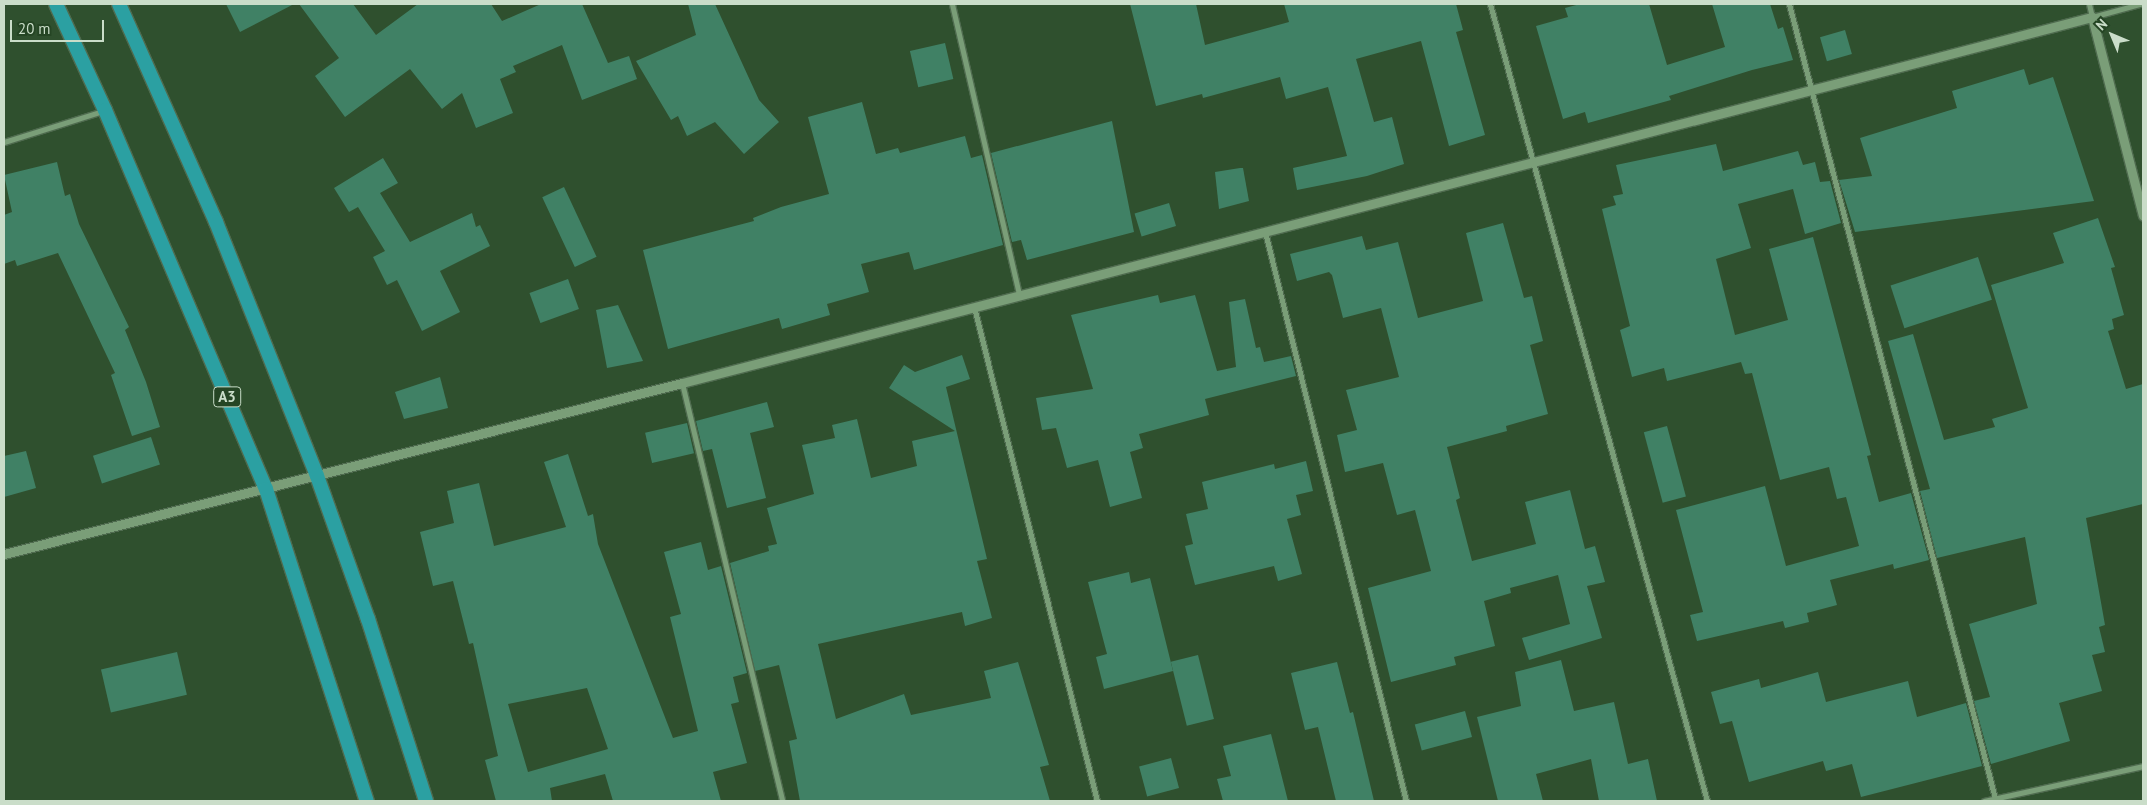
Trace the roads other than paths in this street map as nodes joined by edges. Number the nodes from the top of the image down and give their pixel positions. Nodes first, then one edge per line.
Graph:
1 (56, 4) edge
2 (119, 4) edge
3 (952, 4) edge
4 (1490, 4) edge
5 (1789, 4) edge
6 (2088, 4) edge
7 (2140, 4) edge
8 (2092, 17) junction
9 (1811, 90) junction
10 (105, 110) junction
11 (4, 142) edge
12 (1534, 163) junction
13 (2143, 216) edge
14 (1265, 232) junction
15 (1019, 294) junction
16 (974, 306) junction
17 (682, 383) junction
18 (317, 476) junction
19 (266, 489) junction
20 (4, 554) edge
21 (2143, 766) edge
22 (1995, 798) junction
23 (368, 801) edge
24 (426, 801) edge
25 (782, 801) edge
26 (1098, 801) edge
27 (1406, 801) edge
28 (1707, 801) edge
29 (1984, 801) edge

1 - 10 highway, A3
2 - 18 highway
3 - 15 street
4 - 12 street
5 - 9 street
6 - 8 street
7 - 8 street
8 - 9 street
8 - 13 street
9 - 12 street
9 - 22 street
10 - 11 street
10 - 19 highway, A3
12 - 14 street
12 - 28 street
14 - 15 street
14 - 27 street
15 - 16 street
16 - 17 street
16 - 26 street
17 - 18 street
17 - 25 street
18 - 19 street
18 - 24 highway
19 - 20 street
19 - 23 highway, A3
21 - 22 street
22 - 29 street

